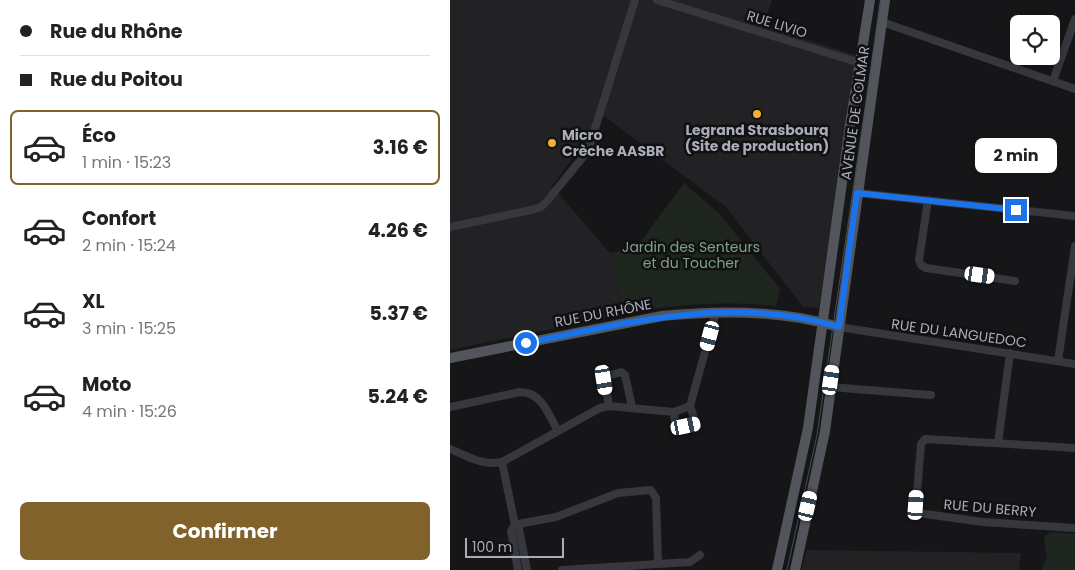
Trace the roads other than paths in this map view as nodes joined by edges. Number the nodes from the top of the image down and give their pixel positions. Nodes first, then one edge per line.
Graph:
1 (635, 0) edge
2 (658, 0) edge
3 (870, 0) edge
4 (886, 0) edge
5 (867, 19) junction
6 (1075, 19) edge
7 (882, 22) junction
8 (860, 63) junction
9 (1053, 81) junction
10 (1075, 89) edge
11 (857, 193) junction
12 (928, 200) junction
13 (1075, 216) edge
14 (450, 227) edge
15 (1075, 246) edge
16 (1015, 280) dead end
17 (716, 312) junction
18 (823, 323) junction
19 (839, 327) junction
20 (1010, 354) junction
21 (450, 358) edge
22 (1058, 361) junction
23 (1075, 364) edge
24 (830, 387) junction
25 (930, 395) dead end
26 (609, 406) junction
27 (690, 406) junction
28 (450, 407) edge
29 (632, 407) junction
30 (674, 412) junction
31 (558, 431) junction
32 (998, 443) junction
33 (1075, 448) edge
34 (450, 449) edge
35 (502, 462) junction
36 (517, 525) junction
37 (1075, 528) edge
38 (700, 555) dead end
39 (658, 562) junction
40 (518, 570) edge
41 (528, 570) edge
42 (562, 570) edge
43 (777, 570) edge
44 (795, 570) edge

1 - 14 street
2 - 8 street, RUE LIVIO
3 - 5 main road, AVENUE DE COLMAR
4 - 7 main road, AVENUE DE COLMAR
5 - 7 main road
5 - 8 main road, AVENUE DE COLMAR
6 - 9 street
7 - 9 street
7 - 11 main road, AVENUE DE COLMAR
8 - 18 main road, AVENUE DE COLMAR
9 - 10 street
11 - 12 street
11 - 19 main road, AVENUE DE COLMAR
12 - 13 street
12 - 16 street
15 - 22 street
17 - 18 main road, RUE DU RHÔNE
17 - 21 main road, RUE DU RHÔNE
17 - 27 street
18 - 19 main road
18 - 43 main road, AVENUE DE COLMAR
19 - 20 street, RUE DU LANGUEDOC
19 - 24 main road, AVENUE DE COLMAR
20 - 22 street, RUE DU LANGUEDOC
20 - 32 street
22 - 23 street, RUE DU LANGUEDOC
24 - 25 street
24 - 44 main road, AVENUE DE COLMAR
26 - 29 street
26 - 29 street
26 - 31 street
27 - 30 street
27 - 30 street
28 - 31 street
29 - 30 street
31 - 35 street
32 - 33 street
32 - 37 street, RUE DU BERRY
34 - 35 street
35 - 36 street
36 - 39 street
36 - 40 street
36 - 41 street
38 - 39 street
39 - 42 street

